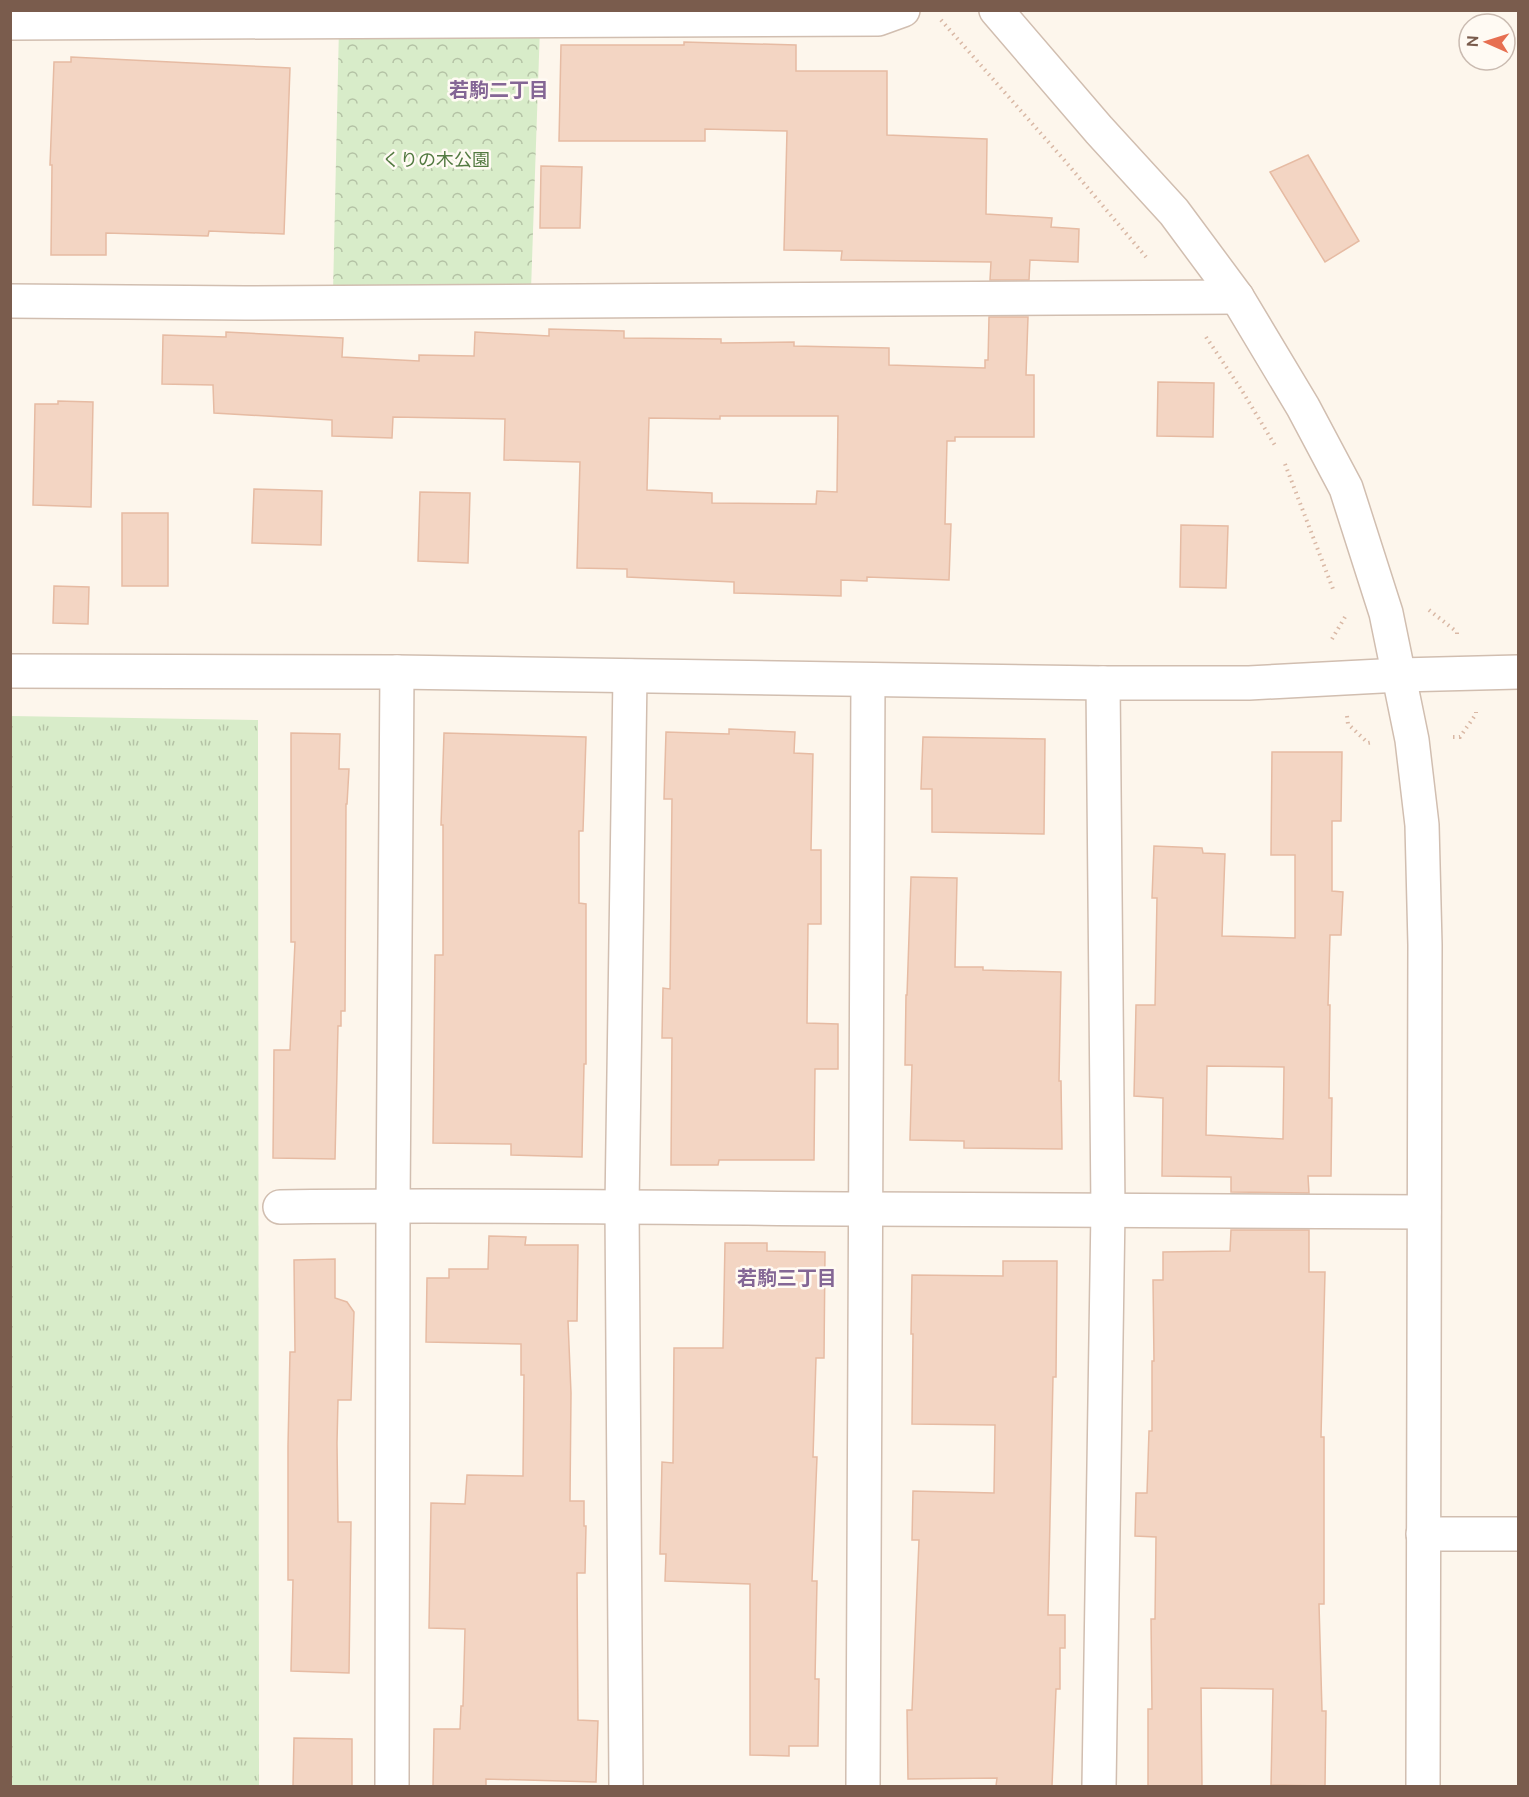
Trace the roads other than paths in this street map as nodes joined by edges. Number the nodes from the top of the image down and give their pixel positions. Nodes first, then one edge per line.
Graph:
1 (903, 10) edge
2 (996, 10) edge
3 (10, 22) edge
4 (1237, 297) junction
5 (10, 301) edge
6 (10, 671) edge
7 (397, 672) junction
8 (1518, 672) edge
9 (1400, 675) junction
10 (630, 676) junction
11 (868, 680) junction
12 (1103, 683) junction
13 (393, 1206) junction
14 (622, 1206) junction
15 (280, 1207) dead end
16 (865, 1209) junction
17 (1108, 1210) junction
18 (1424, 1212) junction
19 (1424, 1534) junction
20 (1518, 1534) edge
21 (392, 1786) edge
22 (626, 1786) edge
23 (863, 1786) edge
24 (1098, 1786) edge
25 (1423, 1786) edge

1 - 3 street
2 - 4 street
4 - 5 street
4 - 9 street
6 - 7 street
7 - 10 street
7 - 13 street
8 - 9 street
9 - 12 street
9 - 18 street
10 - 11 street
10 - 14 street
11 - 12 street
11 - 16 street
12 - 17 street
13 - 14 street
13 - 15 street
13 - 21 street
14 - 16 street
14 - 22 street
16 - 17 street
16 - 23 street
17 - 18 street
17 - 24 street
18 - 19 street
19 - 20 street
19 - 25 street

